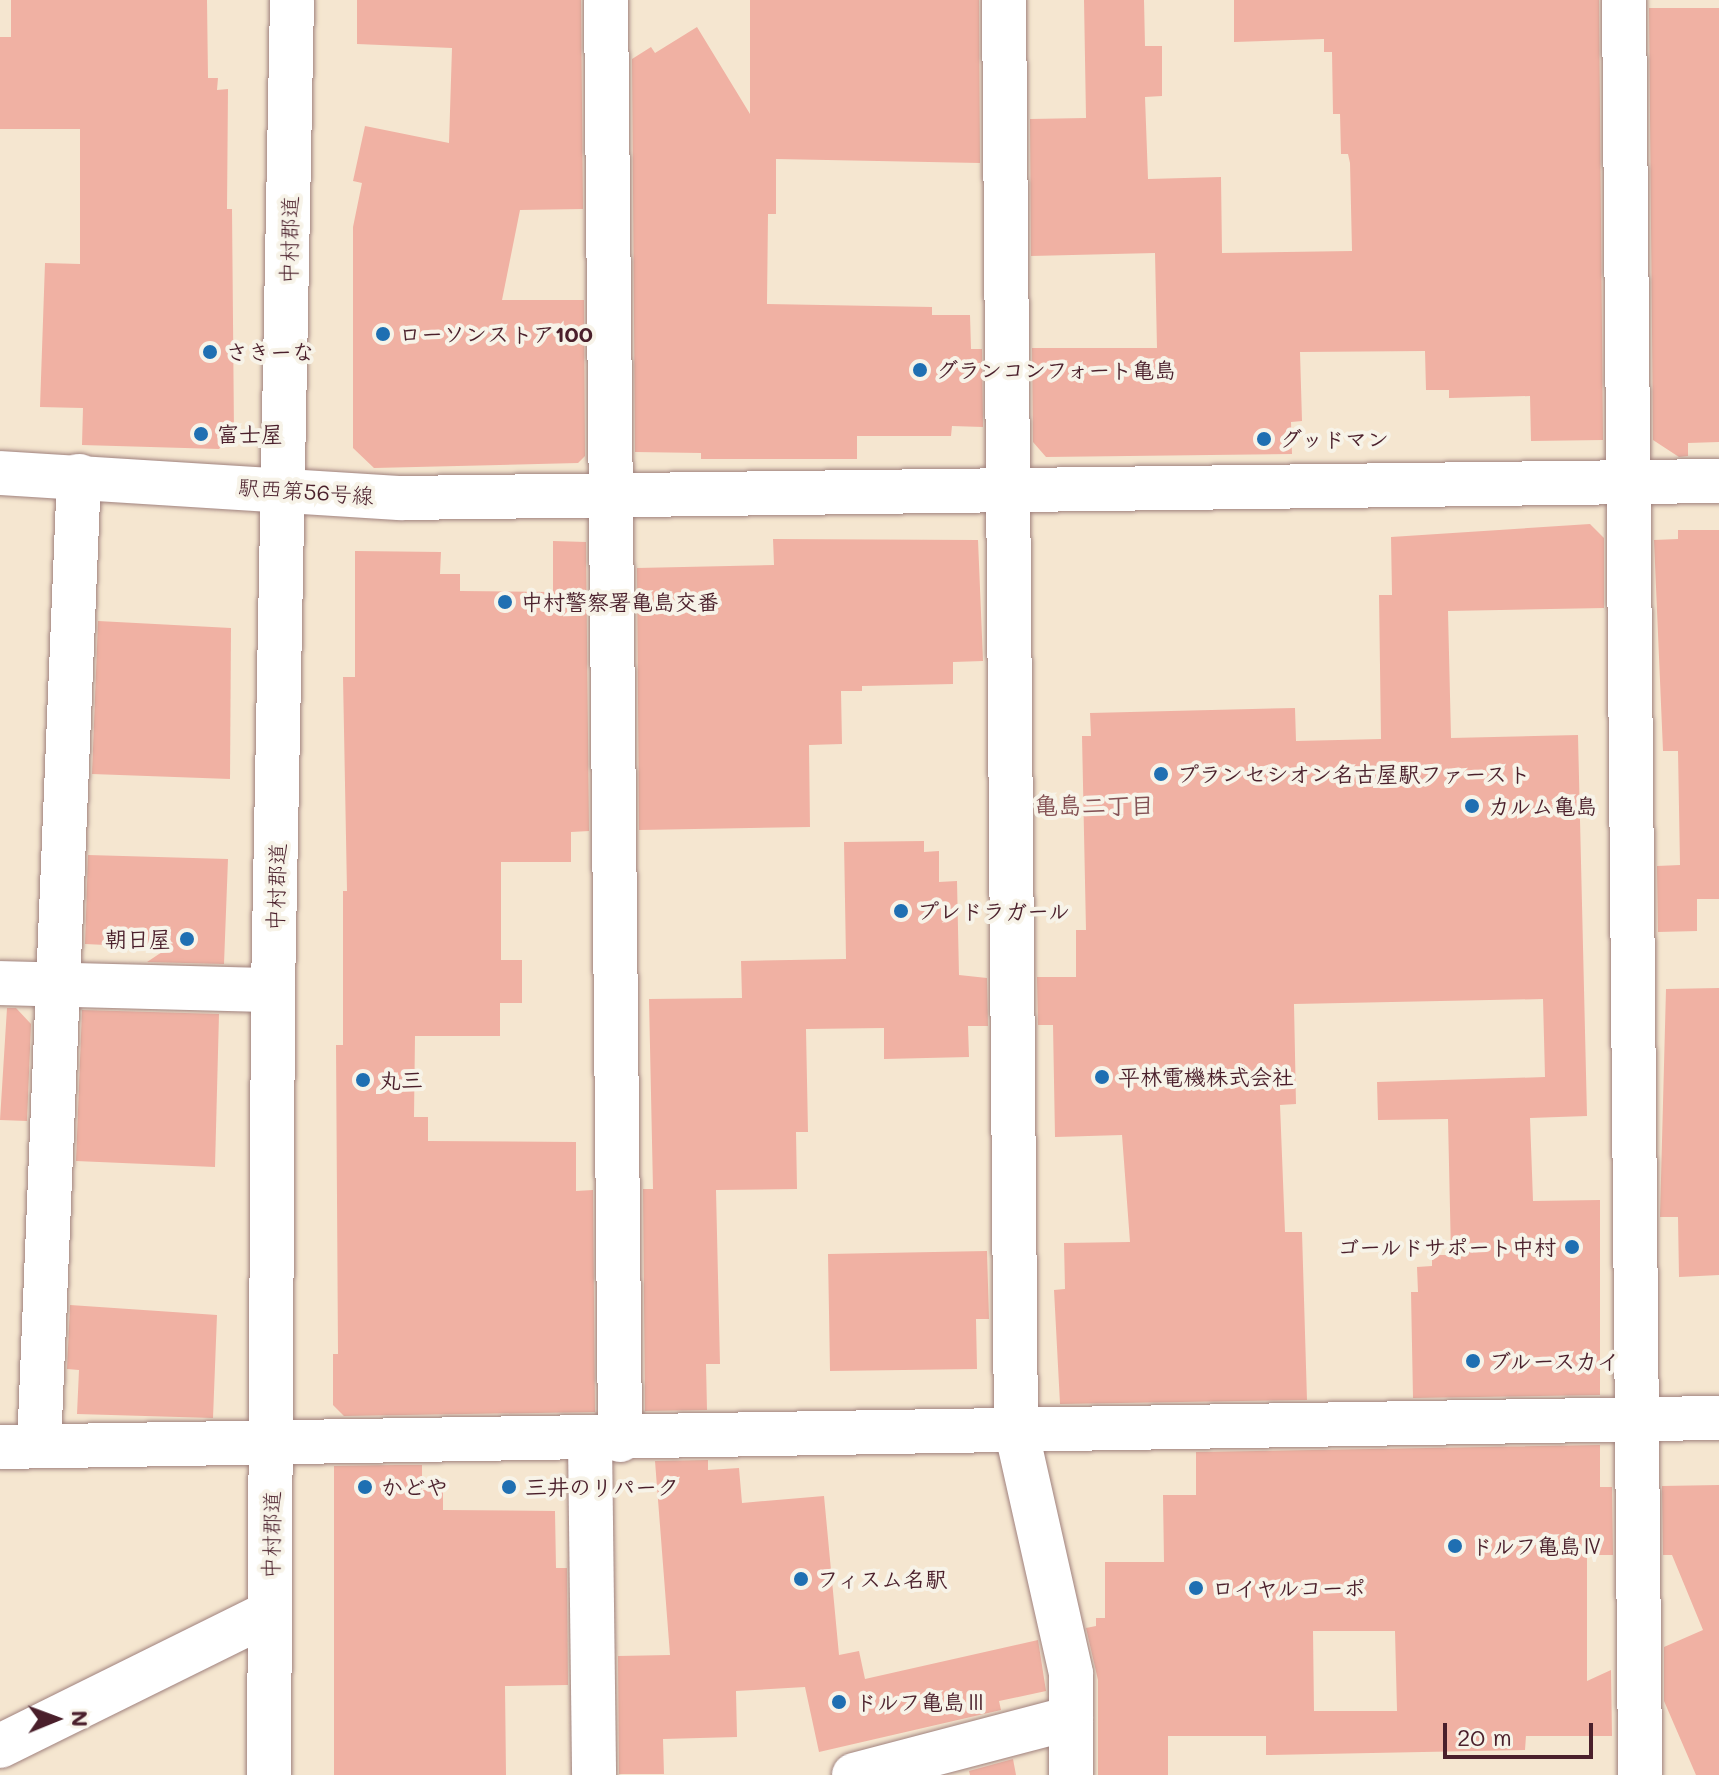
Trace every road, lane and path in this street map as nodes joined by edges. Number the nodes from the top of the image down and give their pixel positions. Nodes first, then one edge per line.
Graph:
1 (292, 0) edge
2 (606, 0) edge
3 (1004, 0) edge
4 (1624, 0) edge
5 (0, 473) edge
6 (79, 476) junction
7 (1719, 481) edge
8 (1629, 482) junction
9 (286, 490) junction
10 (1008, 490) junction
11 (613, 495) junction
12 (0, 983) edge
13 (58, 984) junction
14 (273, 990) junction
15 (1719, 1418) edge
16 (1638, 1421) junction
17 (1016, 1429) junction
18 (605, 1440) junction
19 (272, 1445) junction
20 (20, 1447) edge
21 (269, 1613) junction
22 (1071, 1718) junction
23 (0, 1746) edge
24 (269, 1775) edge
25 (594, 1775) edge
26 (854, 1775) edge
27 (1071, 1775) edge
28 (1640, 1775) edge

1 - 9 street, 中村郡道
2 - 11 street
3 - 10 street
4 - 8 street
5 - 6 street, 駅西第56号線
6 - 9 street, 駅西第56号線
6 - 13 street
7 - 8 street, 駅西第56号線
8 - 10 street, 駅西第56号線
8 - 16 street
9 - 11 street, 駅西第56号線
9 - 14 street, 中村郡道
10 - 11 street, 駅西第56号線
10 - 17 street
11 - 18 street
12 - 13 street
13 - 14 street
13 - 20 street
14 - 19 street, 中村郡道
15 - 16 street
16 - 17 street
16 - 28 street
17 - 18 street
17 - 22 street
18 - 19 street
18 - 25 street
19 - 20 street
19 - 21 street, 中村郡道
21 - 23 street
21 - 24 street, 中村郡道
22 - 26 street
22 - 27 street

